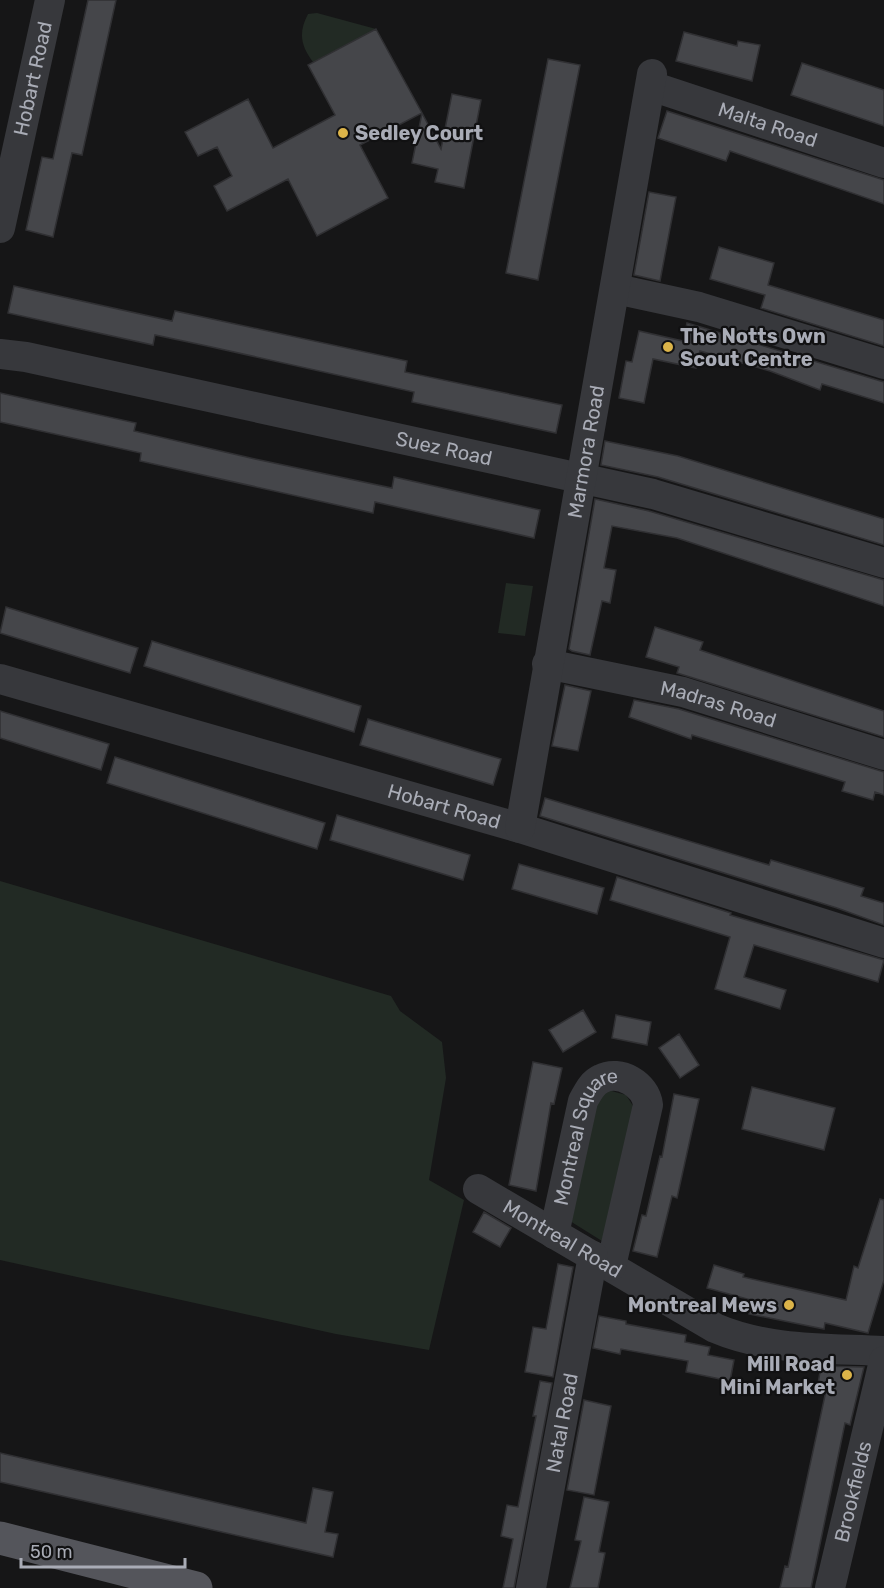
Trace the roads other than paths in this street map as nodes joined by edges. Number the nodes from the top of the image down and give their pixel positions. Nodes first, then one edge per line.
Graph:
1 (50, 0) edge
2 (652, 80) joint
3 (884, 163) edge
4 (0, 228) edge
5 (616, 289) junction
6 (0, 354) edge
7 (884, 364) edge
8 (579, 478) junction
9 (884, 563) edge
10 (547, 664) junction
11 (0, 680) edge
12 (884, 755) edge
13 (520, 828) junction
14 (884, 943) edge
15 (478, 1190) dead end
16 (554, 1234) junction
17 (602, 1261) junction
18 (884, 1351) edge
19 (884, 1361) edge
20 (0, 1538) edge
21 (196, 1588) edge
22 (531, 1588) edge
23 (831, 1588) edge

1 - 4 street, Hobart Road
2 - 3 street, Malta Road
2 - 5 street, Marmora Road
5 - 7 street
5 - 8 street, Marmora Road
6 - 8 street, Suez Road
8 - 9 street, Suez Road
8 - 10 street, Marmora Road
10 - 12 street, Madras Road
10 - 13 street, Marmora Road
11 - 13 street, Hobart Road
13 - 14 street, Hobart Road
15 - 16 street, Montreal Road
16 - 17 street, Montreal Road
16 - 17 street, Montreal Square
17 - 18 street, Montreal Road
17 - 22 street, Natal Road
19 - 23 street, Brookfields
20 - 21 main road

